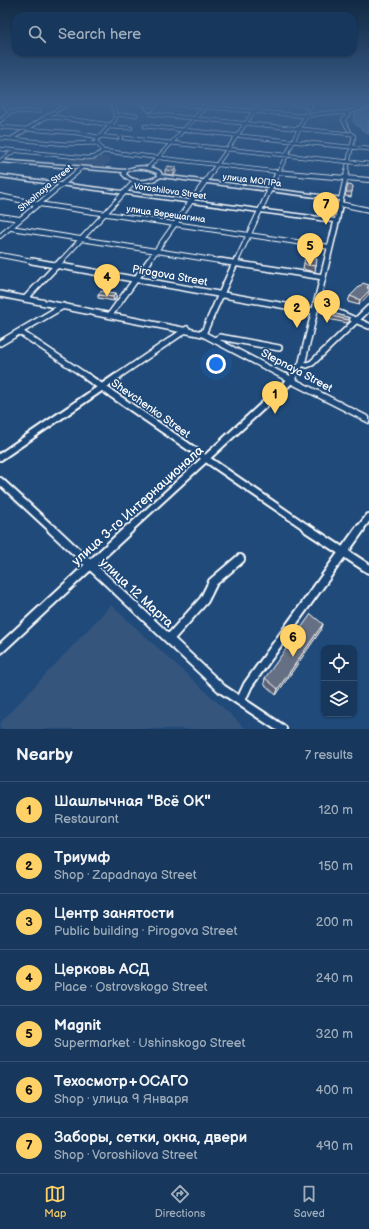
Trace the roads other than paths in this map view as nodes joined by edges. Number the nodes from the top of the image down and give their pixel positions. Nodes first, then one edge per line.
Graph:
1 (0, 138) edge
2 (99, 138) edge
3 (124, 138) dead end
4 (176, 138) edge
5 (234, 138) edge
6 (265, 138) edge
7 (294, 138) edge
8 (354, 138) edge
9 (11, 139) joint
10 (293, 141) junction
11 (97, 143) junction
12 (171, 143) junction
13 (352, 147) junction
14 (0, 149) edge
15 (227, 149) junction
16 (369, 149) edge
17 (14, 151) junction
18 (103, 151) junction
19 (286, 156) junction
20 (157, 158) junction
21 (0, 161) edge
22 (348, 162) junction
23 (216, 164) junction
24 (369, 164) edge
25 (81, 168) junction
26 (148, 168) junction
27 (125, 172) junction
28 (278, 172) junction
29 (0, 176) edge
30 (160, 176) junction
31 (344, 179) junction
32 (369, 180) edge
33 (135, 181) junction
34 (205, 182) junction
35 (61, 185) junction
36 (269, 190) junction
37 (124, 192) junction
38 (0, 196) edge
39 (190, 202) junction
40 (341, 202) junction
41 (39, 204) junction
42 (368, 209) edge
43 (260, 211) junction
44 (105, 214) junction
45 (0, 216) edge
46 (20, 219) junction
47 (337, 221) junction
48 (174, 224) junction
49 (10, 228) junction
50 (248, 235) junction
51 (0, 236) edge
52 (81, 238) junction
53 (330, 247) junction
54 (156, 249) junction
55 (0, 255) edge
56 (236, 262) junction
57 (56, 266) junction
58 (323, 276) junction
59 (136, 279) junction
60 (0, 294) edge
61 (220, 294) junction
62 (25, 299) junction
63 (316, 303) junction
64 (63, 306) junction
65 (369, 308) edge
66 (314, 311) junction
67 (110, 315) junction
68 (358, 321) junction
69 (369, 326) edge
70 (187, 329) junction
71 (20, 332) junction
72 (203, 334) junction
73 (215, 340) junction
74 (0, 343) edge
75 (279, 348) dead end
76 (302, 364) junction
77 (291, 380) junction
78 (102, 387) junction
79 (369, 420) edge
80 (0, 457) edge
81 (207, 459) junction
82 (0, 481) edge
83 (369, 517) edge
84 (343, 552) junction
85 (240, 559) dead end
86 (90, 565) junction
87 (369, 569) edge
88 (169, 639) junction
89 (0, 649) edge
90 (241, 700) junction
91 (282, 729) edge

1 - 9 street
2 - 11 street
3 - 12 street
4 - 12 street
5 - 15 street
6 - 10 street
7 - 10 street
8 - 13 street
9 - 11 street
10 - 13 street
10 - 19 street
11 - 18 street
12 - 15 street
12 - 20 street
13 - 16 street
13 - 22 street
14 - 17 street
15 - 19 street
15 - 23 street
17 - 18 street
17 - 21 street
18 - 20 street
19 - 22 street
19 - 28 street
20 - 23 street
20 - 26 street
21 - 25 main road
22 - 24 street
22 - 31 street
23 - 28 street
23 - 34 street
25 - 27 main road
25 - 35 street, Shkolnaya Street
26 - 27 main road
26 - 30 main road, улица МОПРа
27 - 33 main road
28 - 31 street
28 - 36 street
29 - 35 main road, Voroshilova Street
30 - 33 main road, улица МОПРа
30 - 34 main road, улица МОПРа
31 - 32 street
31 - 40 street
33 - 37 street
34 - 36 main road, улица МОПРа
34 - 39 street
35 - 37 main road, Voroshilova Street
35 - 41 street, Shkolnaya Street
36 - 40 main road, улица МОПРа
36 - 43 street
37 - 39 main road, Voroshilova Street
37 - 44 street
38 - 41 street, улица Верещагина
39 - 43 main road, Voroshilova Street
39 - 48 street
40 - 42 street
40 - 47 main road
41 - 44 street, улица Верещагина
41 - 46 street, Shkolnaya Street
43 - 47 main road, Voroshilova Street
43 - 50 street
44 - 48 street, улица Верещагина
44 - 52 street
45 - 46 street
46 - 49 street, Shkolnaya Street
47 - 53 main road
48 - 50 street, улица Верещагина
48 - 54 street
49 - 51 street, Shkolnaya Street
49 - 52 street
50 - 53 street, улица Верещагина
50 - 56 street
52 - 54 street
52 - 57 street
53 - 58 main road
54 - 56 street
54 - 59 street
55 - 57 street, Pirogova Street
56 - 58 street
56 - 61 street
57 - 59 street, Pirogova Street
57 - 62 street
58 - 63 main road
59 - 61 street, Pirogova Street
59 - 67 street
60 - 62 street, Stepnaya Street
61 - 66 street, Pirogova Street
61 - 72 street
62 - 64 street, Stepnaya Street
63 - 66 main road
63 - 68 street
64 - 67 street, Stepnaya Street
64 - 71 street
65 - 68 street
66 - 76 main road
67 - 70 street, Stepnaya Street
68 - 69 street
68 - 76 street
70 - 72 street, Stepnaya Street
70 - 78 street
71 - 74 street
71 - 78 street, Shevchenko Street
72 - 73 street, Stepnaya Street
73 - 75 street, Stepnaya Street
73 - 77 street, Stepnaya Street
76 - 77 main road
77 - 79 main road, Stepnaya Street
77 - 81 street, улица 3-го Интернационала
78 - 80 street
78 - 81 street, Shevchenko Street
81 - 84 street, Shevchenko Street
81 - 86 street, улица 3-го Интернационала
82 - 86 street, улица 12 Марта
83 - 84 street
84 - 87 street, Shevchenko Street
84 - 90 street
85 - 88 street, улица 12 Марта
86 - 88 street, улица 12 Марта
86 - 89 street, улица 3-го Интернационала
88 - 90 street, улица 12 Марта
90 - 91 street, улица 12 Марта

